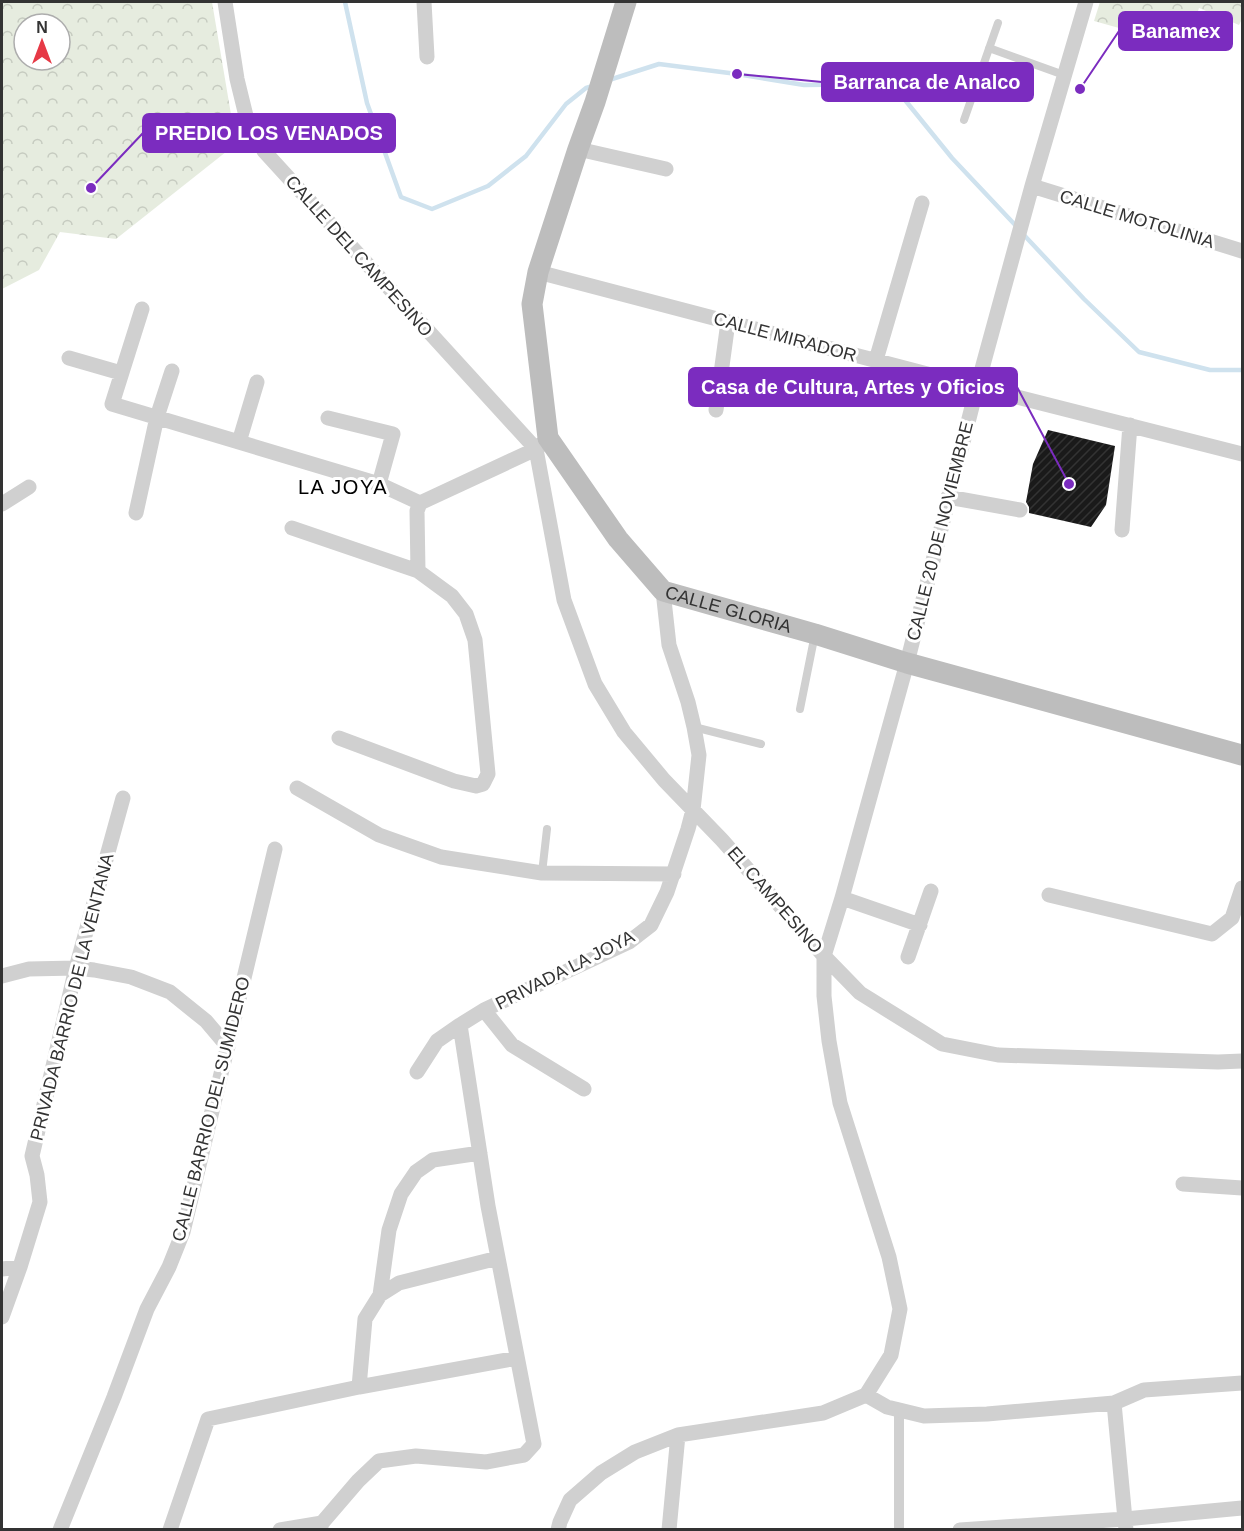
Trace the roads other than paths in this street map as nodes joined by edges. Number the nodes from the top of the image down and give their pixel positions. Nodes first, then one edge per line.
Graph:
1 (225, 2) edge
2 (424, 2) edge
3 (626, 2) edge
4 (1086, 2) edge
5 (998, 23) dead end
6 (989, 48) junction
7 (427, 57) dead end
8 (1064, 75) junction
9 (964, 120) dead end
10 (578, 149) junction
11 (666, 169) dead end
12 (1032, 186) junction
13 (922, 203) dead end
14 (1242, 251) edge
15 (538, 272) junction
16 (142, 309) dead end
17 (728, 322) junction
18 (69, 358) dead end
19 (876, 360) junction
20 (172, 371) dead end
21 (121, 373) junction
22 (257, 382) dead end
23 (977, 387) junction
24 (716, 410) dead end
25 (157, 417) junction
26 (328, 418) dead end
27 (1130, 425) junction
28 (239, 442) junction
29 (542, 443) junction
30 (1242, 454) edge
31 (380, 484) junction
32 (28, 487) dead end
33 (948, 497) junction
34 (420, 503) junction
35 (2, 504) edge
36 (1020, 510) dead end
37 (136, 513) dead end
38 (292, 528) dead end
39 (1122, 530) dead end
40 (418, 571) junction
41 (663, 591) junction
42 (815, 634) junction
43 (907, 663) junction
44 (800, 710) dead end
45 (694, 726) junction
46 (339, 738) dead end
47 (761, 744) dead end
48 (1242, 755) edge
49 (297, 788) dead end
50 (123, 798) dead end
51 (693, 810) junction
52 (547, 829) dead end
53 (275, 849) dead end
54 (542, 873) junction
55 (674, 874) junction
56 (1242, 888) edge
57 (931, 891) dead end
58 (1049, 895) dead end
59 (842, 897) junction
60 (920, 925) junction
61 (824, 956) junction
62 (908, 957) dead end
63 (76, 968) junction
64 (2, 976) edge
65 (484, 1010) junction
66 (459, 1025) junction
67 (228, 1047) junction
68 (1242, 1061) edge
69 (417, 1072) dead end
70 (584, 1089) dead end
71 (480, 1153) junction
72 (1183, 1184) dead end
73 (1242, 1188) edge
74 (498, 1258) junction
75 (20, 1267) junction
76 (2, 1269) edge
77 (380, 1295) junction
78 (2, 1317) edge
79 (517, 1358) junction
80 (1242, 1383) edge
81 (358, 1387) junction
82 (866, 1395) junction
83 (1114, 1403) junction
84 (899, 1411) junction
85 (678, 1436) junction
86 (1242, 1508) edge
87 (1125, 1524) edge
88 (321, 1526) edge
89 (60, 1530) edge
90 (170, 1530) edge
91 (280, 1530) edge
92 (558, 1530) edge
93 (669, 1530) edge
94 (899, 1530) edge
95 (960, 1530) edge

1 - 29 street, CALLE DEL CAMPESINO
2 - 7 street
3 - 10 main road
4 - 8 street, CALLE 20 DE NOVIEMBRE
5 - 6 lane
6 - 8 lane
6 - 9 lane
8 - 12 street, CALLE 20 DE NOVIEMBRE
10 - 11 street
10 - 15 main road
12 - 14 street, CALLE MOTOLINIA
12 - 23 street, CALLE 20 DE NOVIEMBRE
13 - 19 street
15 - 17 street, CALLE MIRADOR
15 - 29 main road
16 - 21 street
17 - 19 street, CALLE MIRADOR
17 - 24 street
18 - 21 street
19 - 23 street, CALLE MIRADOR
20 - 25 street
21 - 25 street
22 - 28 street
23 - 27 street, CALLE MIRADOR
23 - 33 street, CALLE 20 DE NOVIEMBRE
25 - 28 street
25 - 37 street
26 - 31 street
27 - 30 street, CALLE MIRADOR
27 - 39 street
28 - 31 street
29 - 34 street
29 - 41 main road, CALLE GLORIA
29 - 51 street, EL CAMPESINO
31 - 34 street
32 - 35 street
33 - 36 street
33 - 43 street, CALLE 20 DE NOVIEMBRE
34 - 40 street
38 - 40 street
40 - 46 street
41 - 42 main road, CALLE GLORIA
41 - 45 street, PRIVADA LA JOYA
42 - 43 main road, CALLE GLORIA
42 - 44 lane
43 - 48 main road, CALLE GLORIA
43 - 59 street, CALLE 20 DE NOVIEMBRE
45 - 47 lane
45 - 51 street, PRIVADA LA JOYA
49 - 54 street
50 - 63 street, PRIVADA BARRIO DE LA VENTANA
51 - 55 street, PRIVADA LA JOYA
51 - 61 street, EL CAMPESINO
52 - 54 lane
53 - 67 street, CALLE BARRIO DEL SUMIDERO
54 - 55 street
55 - 65 street, PRIVADA LA JOYA
56 - 58 street
57 - 60 street
59 - 60 street
59 - 61 street, CALLE 20 DE NOVIEMBRE
60 - 62 street
61 - 68 street, EL CAMPESINO
61 - 82 street, CALLE 20 DE NOVIEMBRE
63 - 64 street
63 - 67 street
63 - 75 street, PRIVADA BARRIO DE LA VENTANA
65 - 66 street, PRIVADA LA JOYA
65 - 70 street
66 - 69 street, PRIVADA LA JOYA
66 - 71 street
67 - 89 street, CALLE BARRIO DEL SUMIDERO
71 - 74 street
71 - 77 street
72 - 73 street
74 - 77 street
74 - 79 street
75 - 76 street
75 - 78 street, PRIVADA BARRIO DE LA VENTANA
77 - 81 street
79 - 81 street
79 - 88 street
80 - 83 street
81 - 90 street
82 - 84 street
82 - 85 street
83 - 84 street
83 - 87 street
84 - 94 street
85 - 92 street
85 - 93 street
86 - 87 street
87 - 95 street
88 - 91 street

